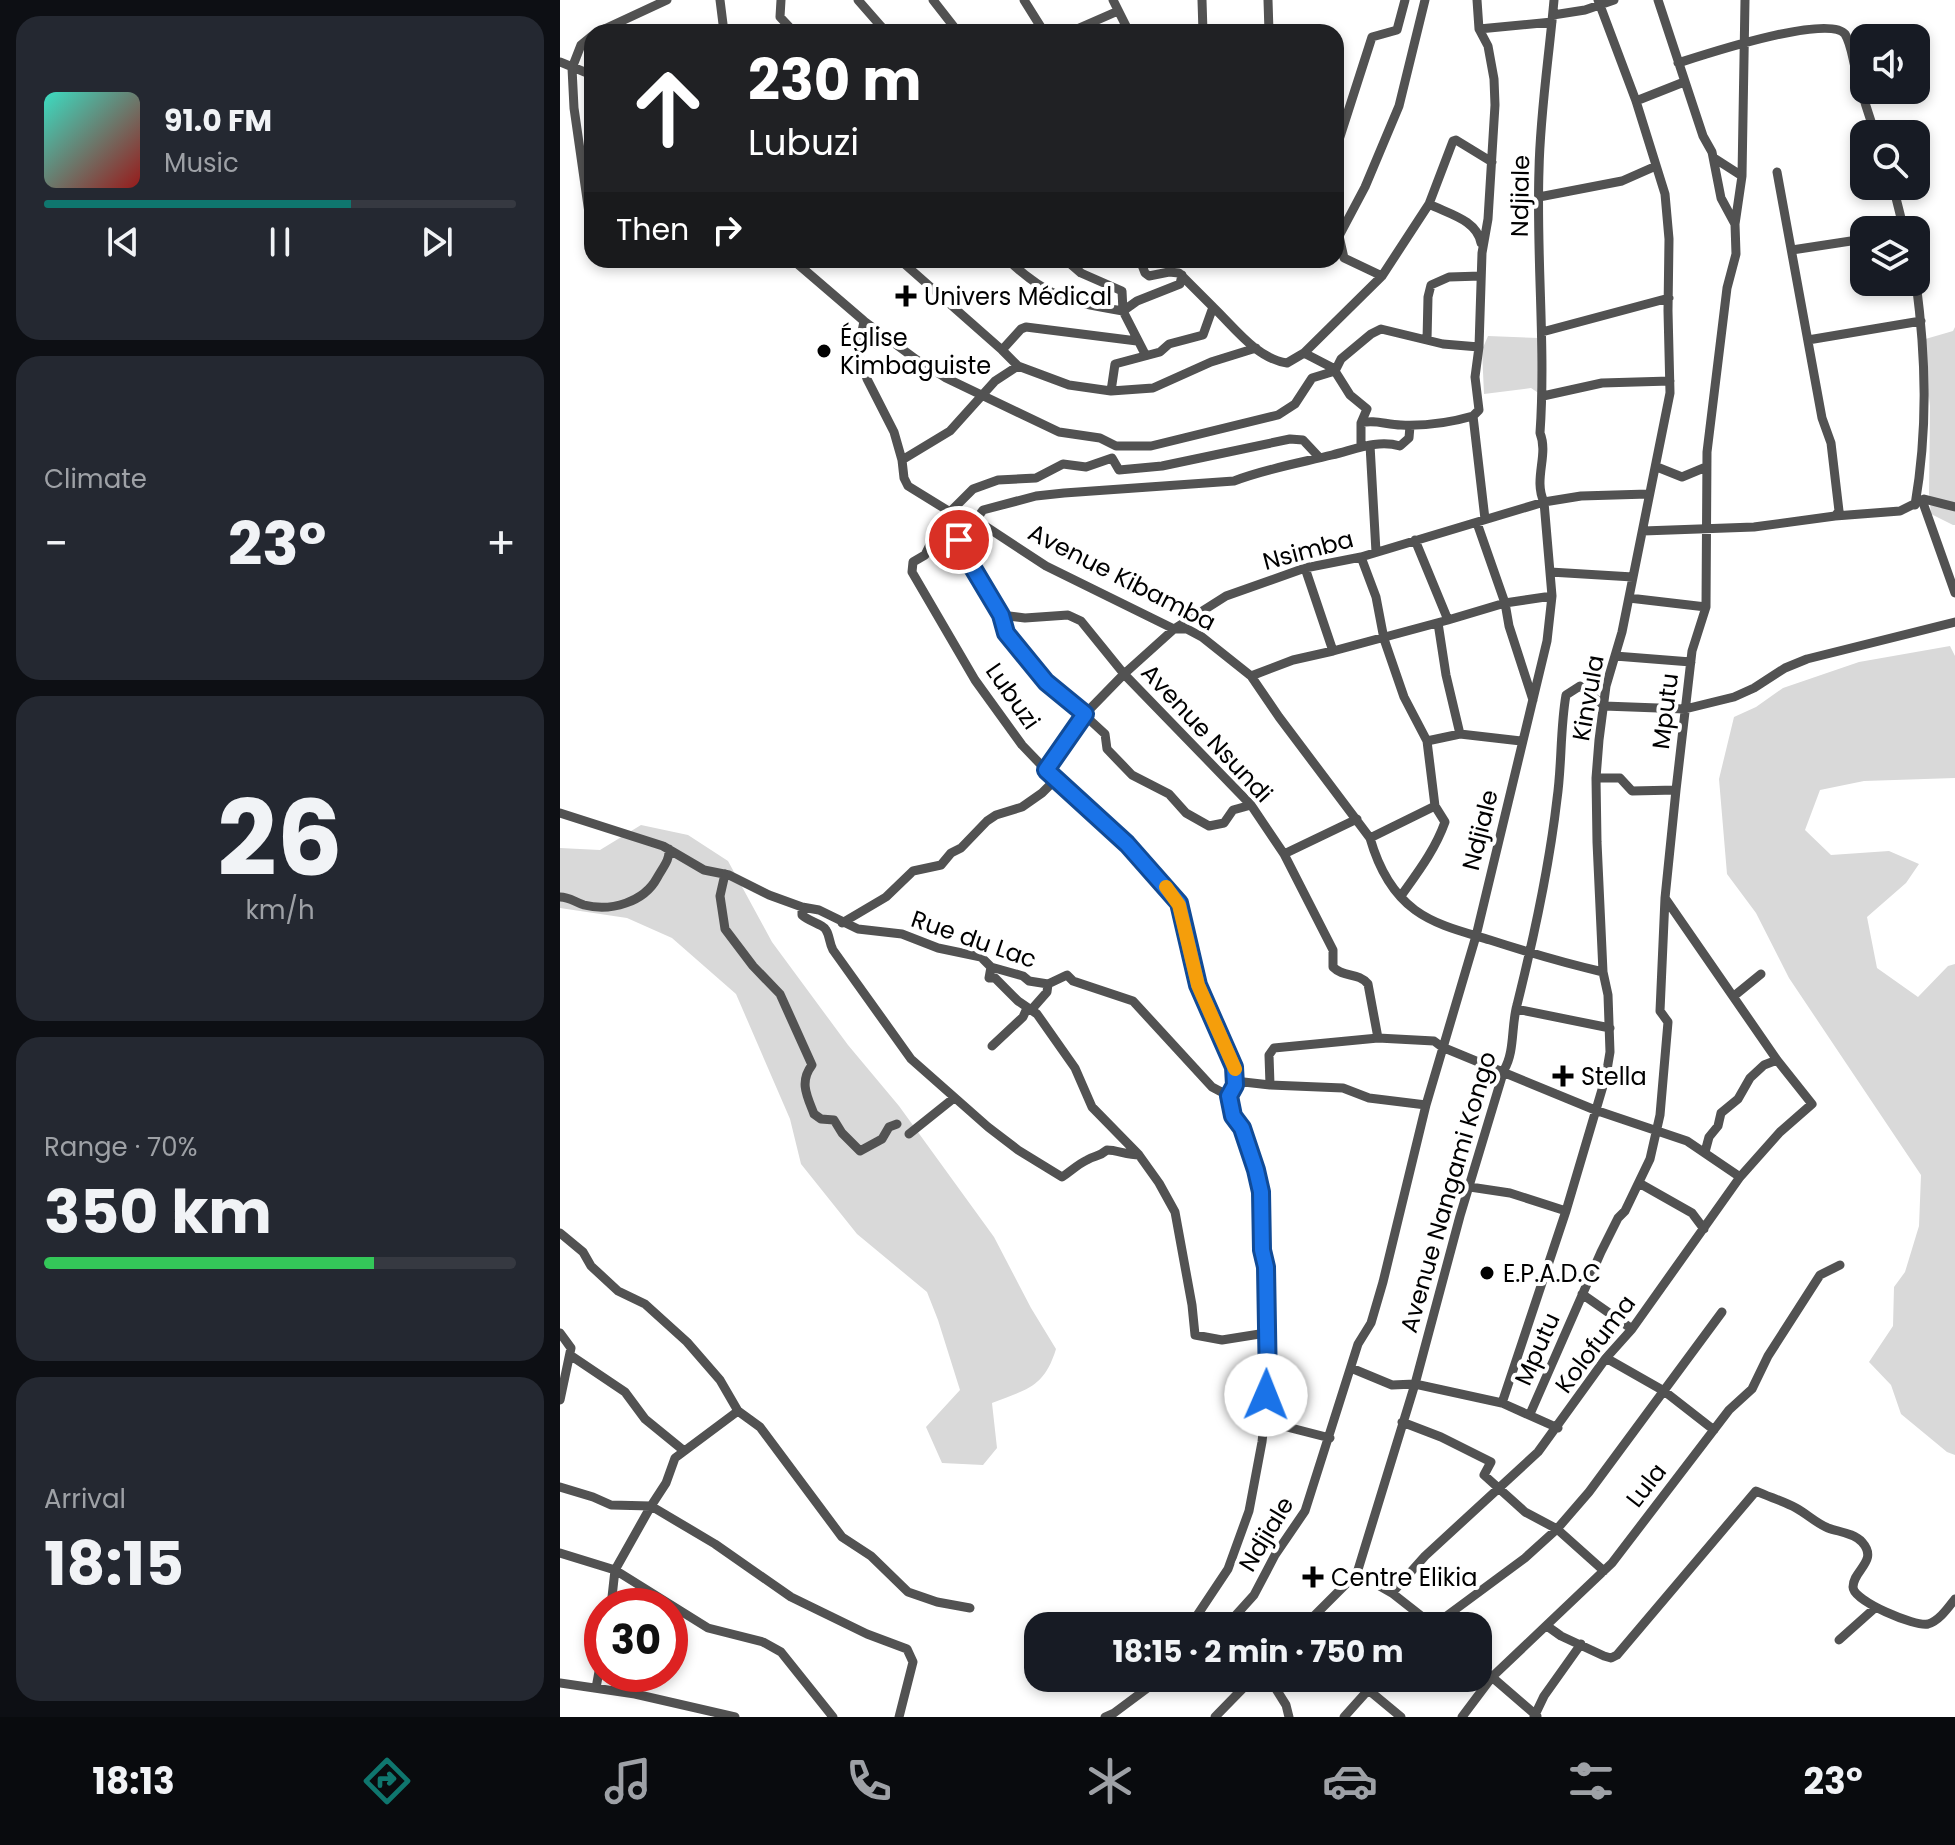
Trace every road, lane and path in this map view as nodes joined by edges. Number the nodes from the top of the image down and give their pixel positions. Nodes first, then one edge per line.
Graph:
1 (667, 0) edge
2 (720, 0) edge
3 (781, 0) edge
4 (858, 0) edge
5 (933, 0) edge
6 (1024, 0) edge
7 (1113, 0) edge
8 (1202, 0) edge
9 (1268, 0) edge
10 (1405, 0) edge
11 (1425, 0) edge
12 (1477, 0) edge
13 (1554, 0) edge
14 (1614, 0) edge
15 (1658, 0) edge
16 (1745, 0) edge
17 (1599, 3) edge
18 (1118, 11) junction
19 (1552, 18) junction
20 (615, 24) edge
21 (723, 24) edge
22 (787, 24) edge
23 (879, 24) edge
24 (952, 24) edge
25 (1039, 24) edge
26 (1088, 24) edge
27 (1125, 24) edge
28 (1203, 24) edge
29 (1269, 24) edge
30 (1479, 29) junction
31 (584, 43) edge
32 (1745, 43) junction
33 (560, 62) edge
34 (1678, 63) junction
35 (572, 68) junction
36 (584, 72) edge
37 (1684, 82) junction
38 (1636, 101) junction
39 (1871, 120) edge
40 (1344, 124) edge
41 (1714, 158) junction
42 (1492, 162) junction
43 (1656, 166) junction
44 (1777, 172) dead end
45 (1742, 176) junction
46 (584, 184) edge
47 (1539, 197) junction
48 (1429, 204) junction
49 (1344, 224) edge
50 (1735, 224) junction
51 (1850, 241) edge
52 (1792, 250) junction
53 (1482, 253) junction
54 (1344, 258) edge
55 (802, 268) edge
56 (909, 268) edge
57 (1017, 268) edge
58 (1075, 268) edge
59 (1143, 268) edge
60 (1182, 275) junction
61 (1382, 276) junction
62 (1481, 276) junction
63 (1918, 296) edge
64 (1669, 298) junction
65 (1213, 307) junction
66 (1123, 311) junction
67 (864, 321) junction
68 (1921, 321) junction
69 (1542, 332) junction
70 (1427, 340) junction
71 (1808, 340) junction
72 (1137, 341) junction
73 (1479, 347) junction
74 (1256, 348) junction
75 (1002, 350) junction
76 (1304, 353) junction
77 (1145, 354) junction
78 (1018, 366) junction
79 (1335, 371) junction
80 (1670, 381) junction
81 (1111, 391) junction
82 (982, 396) junction
83 (1543, 396) junction
84 (1473, 416) junction
85 (1361, 423) junction
86 (1410, 426) junction
87 (1365, 446) junction
88 (1318, 456) junction
89 (902, 460) junction
90 (1657, 467) junction
91 (1706, 467) junction
92 (1648, 494) junction
93 (1544, 502) junction
94 (1919, 502) junction
95 (1955, 507) edge
96 (949, 511) junction
97 (1835, 516) junction
98 (976, 520) junction
99 (1481, 521) junction
100 (1706, 527) junction
101 (1643, 531) junction
102 (1415, 540) junction
103 (1376, 552) junction
104 (1361, 557) junction
105 (1305, 568) junction
106 (1550, 572) junction
107 (1633, 577) junction
108 (1955, 593) edge
109 (1552, 596) junction
110 (1629, 598) junction
111 (1505, 603) junction
112 (1706, 607) junction
113 (1001, 615) junction
114 (1443, 621) junction
115 (1955, 623) edge
116 (1174, 629) junction
117 (1384, 639) junction
118 (1333, 651) junction
119 (1615, 656) junction
120 (1691, 662) junction
121 (1124, 674) junction
122 (1251, 676) junction
123 (1533, 700) junction
124 (1604, 706) junction
125 (1685, 709) junction
126 (1085, 714) junction
127 (1460, 734) junction
128 (1427, 741) junction
129 (1521, 741) junction
130 (1046, 770) junction
131 (1596, 778) junction
132 (1056, 779) junction
133 (1676, 790) junction
134 (1251, 805) junction
135 (1435, 806) junction
136 (560, 813) edge
137 (1357, 819) junction
138 (1370, 838) junction
139 (669, 849) junction
140 (1284, 854) junction
141 (725, 874) junction
142 (1401, 896) junction
143 (560, 897) edge
144 (1665, 898) junction
145 (802, 907) junction
146 (842, 923) junction
147 (1476, 936) junction
148 (1532, 953) junction
149 (991, 967) junction
150 (1603, 972) junction
151 (1761, 974) dead end
152 (1048, 984) junction
153 (1734, 996) junction
154 (1030, 1008) junction
155 (1516, 1009) junction
156 (1610, 1028) junction
157 (1378, 1038) junction
158 (992, 1046) dead end
159 (1442, 1047) junction
160 (1777, 1060) junction
161 (1504, 1070) junction
162 (1235, 1081) junction
163 (1270, 1085) junction
164 (1229, 1096) junction
165 (954, 1098) junction
166 (1426, 1105) junction
167 (1595, 1110) junction
168 (897, 1124) dead end
169 (1657, 1132) junction
170 (909, 1134) dead end
171 (1705, 1152) junction
172 (1139, 1155) junction
173 (1740, 1177) junction
174 (1639, 1183) junction
175 (1470, 1187) junction
176 (1566, 1211) junction
177 (1704, 1229) junction
178 (560, 1233) edge
179 (1840, 1265) dead end
180 (1582, 1294) junction
181 (1722, 1312) dead end
182 (1632, 1329) junction
183 (560, 1333) edge
184 (1266, 1333) junction
185 (570, 1355) junction
186 (1606, 1358) junction
187 (1351, 1368) junction
188 (1415, 1384) junction
189 (1664, 1391) junction
190 (560, 1400) edge
191 (1502, 1403) junction
192 (738, 1411) junction
193 (1530, 1414) junction
194 (1264, 1421) junction
195 (1402, 1422) junction
196 (1558, 1428) junction
197 (1714, 1430) junction
198 (1330, 1438) junction
199 (683, 1450) junction
200 (560, 1487) edge
201 (1499, 1489) junction
202 (651, 1506) junction
203 (1557, 1529) junction
204 (560, 1553) edge
205 (615, 1570) junction
206 (1604, 1571) junction
207 (1357, 1573) junction
208 (613, 1588) edge
209 (1392, 1593) junction
210 (1955, 1599) edge
211 (1876, 1607) junction
212 (970, 1608) dead end
213 (1199, 1612) edge
214 (1239, 1612) edge
215 (1318, 1612) edge
216 (1416, 1612) edge
217 (1453, 1612) edge
218 (1547, 1626) junction
219 (1839, 1640) dead end
220 (1581, 1644) junction
221 (1492, 1677) joint
222 (560, 1683) edge
223 (584, 1686) edge
224 (622, 1692) edge
225 (1141, 1692) edge
226 (1239, 1692) edge
227 (1278, 1692) edge
228 (1366, 1692) edge
229 (1368, 1692) edge
230 (1481, 1692) edge
231 (1110, 1716) edge
232 (1536, 1716) edge
233 (735, 1717) edge
234 (833, 1717) edge
235 (899, 1717) edge
236 (1215, 1717) edge
237 (1289, 1717) edge
238 (1344, 1717) edge
239 (1401, 1717) edge
240 (1462, 1717) edge

1 - 20 street
2 - 21 street
3 - 22 street
4 - 23 street
5 - 24 street
6 - 25 street
7 - 18 street
8 - 28 street
9 - 29 street
10 - 40 street
11 - 49 street
12 - 30 street
13 - 19 street, Ndjiale
14 - 17 street
15 - 34 street, Mputu
16 - 32 street
17 - 19 street
17 - 38 street, Kinvula
18 - 26 street
18 - 27 street
19 - 30 street
19 - 47 street, Ndjiale
30 - 42 street
31 - 35 street
32 - 34 street
32 - 39 street
32 - 45 street
33 - 35 street
34 - 37 street, Mputu
35 - 36 street
35 - 46 street
37 - 38 street
37 - 41 street, Mputu
38 - 43 street, Kinvula
41 - 45 street
41 - 50 street, Mputu
42 - 48 street
42 - 53 street
43 - 47 street
43 - 64 street, Kinvula
44 - 52 street
45 - 50 street
47 - 69 street, Ndjiale
48 - 53 street
48 - 61 street
50 - 91 street, Mputu
51 - 52 street
52 - 71 street
53 - 62 street
54 - 61 street
55 - 67 street
56 - 75 street
57 - 66 street
58 - 66 street
59 - 60 street
60 - 65 street
60 - 66 street
61 - 76 street
62 - 70 street
62 - 73 street
63 - 68 street
64 - 69 street
64 - 80 street, Kinvula
65 - 74 street
65 - 77 street
66 - 72 street
67 - 82 street
67 - 89 street, Avenue Kibamba
68 - 71 street
68 - 94 street
69 - 83 street, Ndjiale
70 - 73 street
70 - 79 street
71 - 97 street
72 - 75 street
72 - 77 street
73 - 84 street
74 - 76 street
74 - 81 street
75 - 78 street
76 - 79 street
77 - 81 street
78 - 81 street
78 - 82 street
79 - 82 street
79 - 85 street
80 - 83 street
80 - 90 street, Kinvula
82 - 89 street
83 - 93 street, Ndjiale
84 - 86 street
84 - 99 street
85 - 86 street
85 - 87 street
86 - 87 street
87 - 88 street
87 - 103 street
88 - 96 street
88 - 98 street
89 - 96 street, Avenue Kibamba
90 - 91 street
90 - 92 street, Kinvula
91 - 100 street, Mputu
92 - 93 street, Nsimba
92 - 101 street, Kinvula
93 - 99 street, Nsimba
93 - 106 street, Ndjiale
94 - 95 street
94 - 97 street
94 - 108 street
96 - 98 street, Avenue Kibamba
96 - 113 street
96 - 130 street, Lubuzi
97 - 100 street
98 - 116 street, Avenue Kibamba
99 - 102 street, Nsimba
99 - 111 street
100 - 101 street
100 - 112 street, Mputu
101 - 107 street, Kinvula
102 - 103 street, Nsimba
102 - 114 street
103 - 104 street, Nsimba
104 - 105 street, Nsimba
104 - 117 street
105 - 116 street, Nsimba
105 - 118 street
106 - 107 street
106 - 109 street, Ndjiale
107 - 110 street, Kinvula
109 - 111 street
109 - 123 street, Ndjiale
110 - 112 street
110 - 119 street, Kinvula
111 - 114 street
111 - 123 street
112 - 120 street, Mputu
113 - 121 street, Avenue Nsundi
113 - 126 street
114 - 117 street
114 - 127 street
115 - 125 street
116 - 121 street, Nsimba
116 - 122 street, Avenue Kibamba
117 - 118 street
117 - 128 street
118 - 122 street
119 - 120 street
119 - 124 street, Kinvula
120 - 125 street, Mputu
121 - 126 street, Nsimba
121 - 134 street, Avenue Nsundi
122 - 137 street, Avenue Kibamba
123 - 129 street, Ndjiale
124 - 125 street
124 - 131 street, Kinvula
124 - 148 street, Avenue Nangami Kongo
125 - 133 street, Mputu
126 - 130 street, Nsimba
126 - 134 street
127 - 128 street
127 - 129 street
128 - 135 street
129 - 147 street, Ndjiale
130 - 132 street, Lubuzi
131 - 133 street
131 - 150 street, Kinvula
132 - 146 street
132 - 162 street, Lubuzi
133 - 144 street, Mputu
134 - 140 street, Avenue Nsundi
135 - 138 street
135 - 142 street
136 - 139 street, Rue du Lac
137 - 138 street, Avenue Kibamba
137 - 140 street
138 - 142 street, Avenue Kibamba
139 - 141 street, Rue du Lac
139 - 143 street
140 - 157 street, Avenue Nsundi
141 - 145 street, Rue du Lac
141 - 168 street
142 - 147 street, Avenue Kibamba
144 - 153 street
144 - 169 street, Mputu
145 - 146 street, Rue du Lac
145 - 165 street
146 - 149 street, Rue du Lac
147 - 148 street, Avenue Kibamba
147 - 159 street, Ndjiale
148 - 150 street, Avenue Kibamba
148 - 155 street, Avenue Nangami Kongo
149 - 152 street, Rue du Lac
149 - 154 street
150 - 156 street, Kinvula
151 - 153 street
152 - 154 street
152 - 164 street, Rue du Lac
153 - 160 street
154 - 158 street
154 - 172 street
155 - 156 street
155 - 161 street, Avenue Nangami Kongo
156 - 167 street, Kinvula
157 - 159 street
157 - 163 street
159 - 161 street
159 - 166 street, Ndjiale
160 - 171 street
160 - 173 street, Kolofuma
161 - 167 street
161 - 175 street, Avenue Nangami Kongo
162 - 163 street
162 - 164 street
163 - 166 street
164 - 184 street
165 - 170 street
165 - 172 street
166 - 187 street, Ndjiale
167 - 169 street
167 - 176 street, Kinvula
169 - 171 street
169 - 174 street, Mputu
171 - 173 street
172 - 184 street
173 - 177 street, Kolofuma
174 - 177 street
174 - 180 street, Mputu
175 - 176 street
175 - 188 street, Avenue Nangami Kongo
176 - 191 street, Kinvula
177 - 182 street, Kolofuma
178 - 192 street
179 - 197 street, Lula
180 - 182 street
180 - 193 street, Mputu
181 - 189 street
182 - 186 street, Kolofuma
183 - 185 street
184 - 194 street
185 - 190 street
185 - 199 street
186 - 189 street
186 - 196 street, Kolofuma
187 - 188 street
187 - 198 street, Ndjiale
188 - 191 street
188 - 195 street, Avenue Nangami Kongo
189 - 197 street
189 - 203 street
191 - 193 street
192 - 199 street
192 - 212 street
193 - 196 street
194 - 198 street
194 - 213 street
195 - 201 street
195 - 207 street, Avenue Nangami Kongo
196 - 201 street, Kolofuma
197 - 206 street, Lula
198 - 214 street, Ndjiale
199 - 202 street
200 - 202 street
201 - 203 street
201 - 209 street, Kolofuma
202 - 205 street
202 - 235 street
203 - 206 street
203 - 217 street
204 - 205 street
205 - 208 street
205 - 234 street
206 - 218 street, Lula
207 - 209 street
207 - 215 street, Avenue Nangami Kongo
209 - 216 street
210 - 211 street
211 - 219 street
211 - 220 street
218 - 220 street
218 - 221 street, Lula
220 - 232 street
221 - 232 street
222 - 223 street
224 - 233 street
225 - 231 street
226 - 236 street
227 - 237 street
228 - 238 street
229 - 239 street
230 - 240 street, Lula

